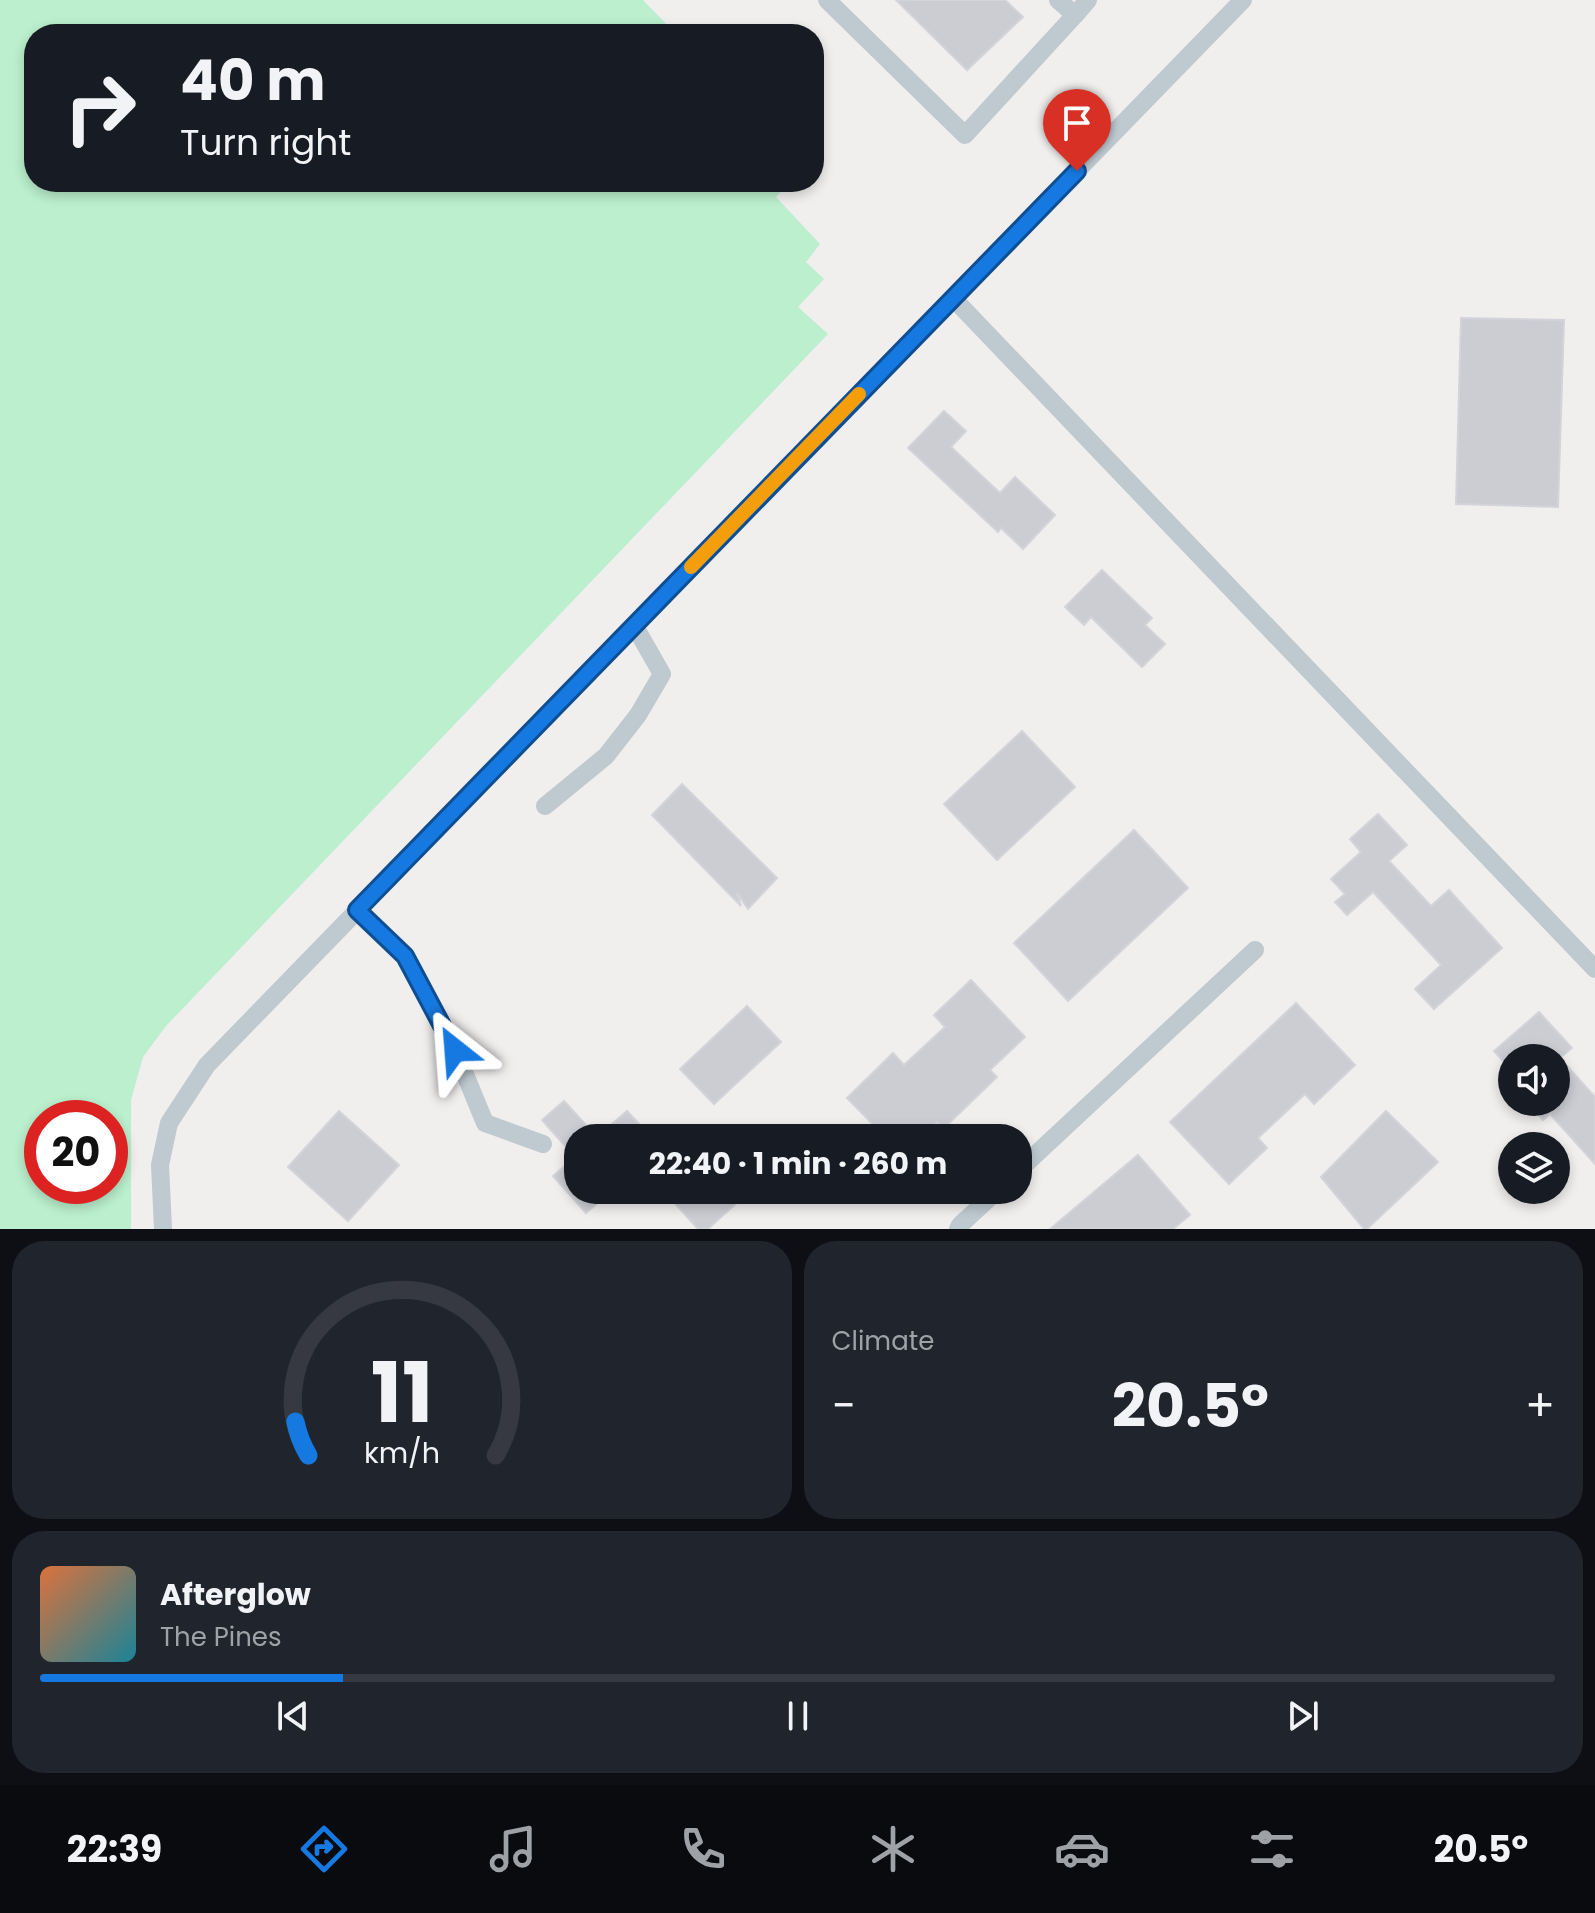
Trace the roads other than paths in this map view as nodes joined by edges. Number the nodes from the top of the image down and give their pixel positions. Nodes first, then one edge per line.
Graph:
1 (827, 0) edge
2 (1058, 0) edge
3 (1088, 0) edge
4 (1243, 0) edge
5 (1075, 15) junction
6 (953, 298) junction
7 (634, 625) junction
8 (545, 806) dead end
9 (357, 910) junction
10 (1255, 950) dead end
11 (1588, 951) edge
12 (1595, 969) edge
13 (543, 1144) dead end
14 (1032, 1158) edge
15 (983, 1204) edge
16 (163, 1229) edge
17 (958, 1229) edge

1 - 5 lane
2 - 5 lane
3 - 5 lane
4 - 6 lane
6 - 7 lane
6 - 11 lane
7 - 8 lane
7 - 9 lane
9 - 13 lane
9 - 16 lane
10 - 14 lane
11 - 12 lane
15 - 17 lane

